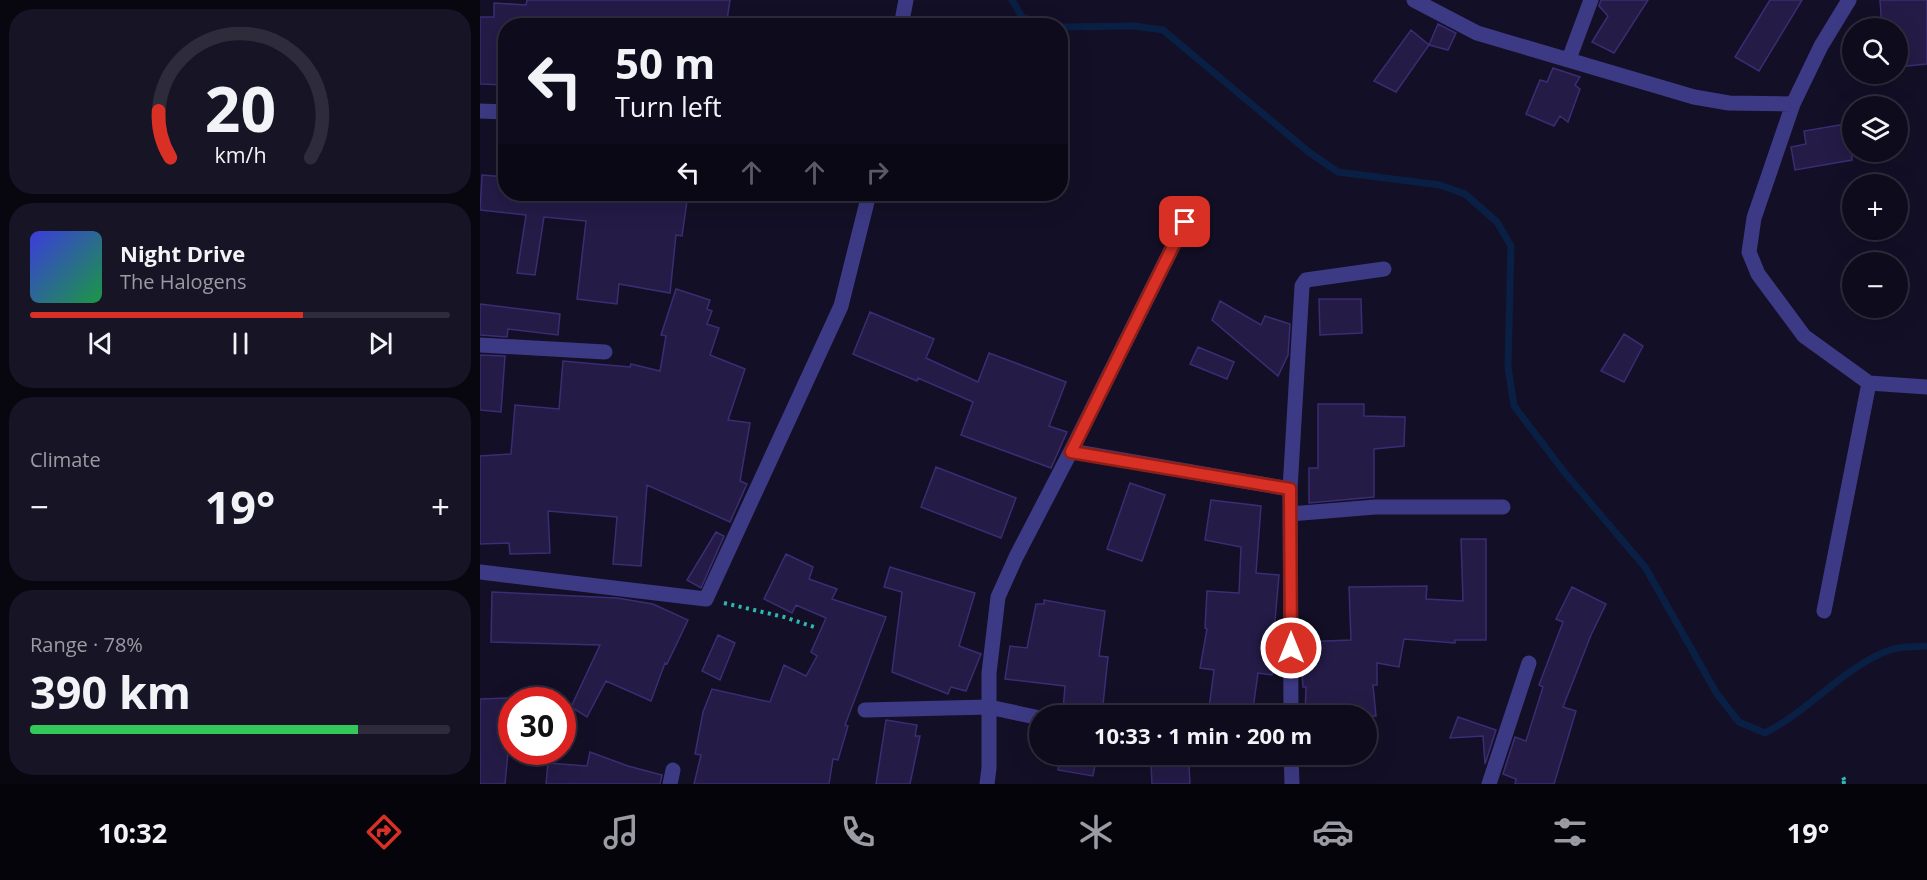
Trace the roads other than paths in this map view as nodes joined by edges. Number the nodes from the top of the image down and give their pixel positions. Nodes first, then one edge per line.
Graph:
1 (906, 0) edge
2 (1414, 0) edge
3 (1591, 0) edge
4 (1849, 0) edge
5 (903, 18) edge
6 (1569, 59) junction
7 (1792, 104) junction
8 (480, 111) edge
9 (498, 112) edge
10 (867, 201) edge
11 (1185, 222) dead end
12 (1384, 269) dead end
13 (480, 345) edge
14 (605, 352) dead end
15 (1869, 383) junction
16 (1927, 387) edge
17 (1071, 452) junction
18 (1290, 489) junction
19 (1503, 507) dead end
20 (1290, 514) junction
21 (480, 572) edge
22 (1824, 611) dead end
23 (1529, 663) dead end
24 (1291, 705) edge
25 (989, 707) junction
26 (865, 710) dead end
27 (1029, 716) edge
28 (1291, 765) edge
29 (987, 784) edge
30 (1292, 784) edge
31 (1489, 784) edge

1 - 5 street
2 - 6 street
3 - 6 street
4 - 7 street
6 - 7 street
7 - 15 street
8 - 9 street
10 - 21 street
11 - 17 street
12 - 18 street
13 - 14 street
15 - 16 street
15 - 22 street
17 - 18 street
17 - 25 street
18 - 20 street
19 - 20 street
20 - 24 street
23 - 31 street
25 - 26 street
25 - 27 street
25 - 29 street
28 - 30 street

